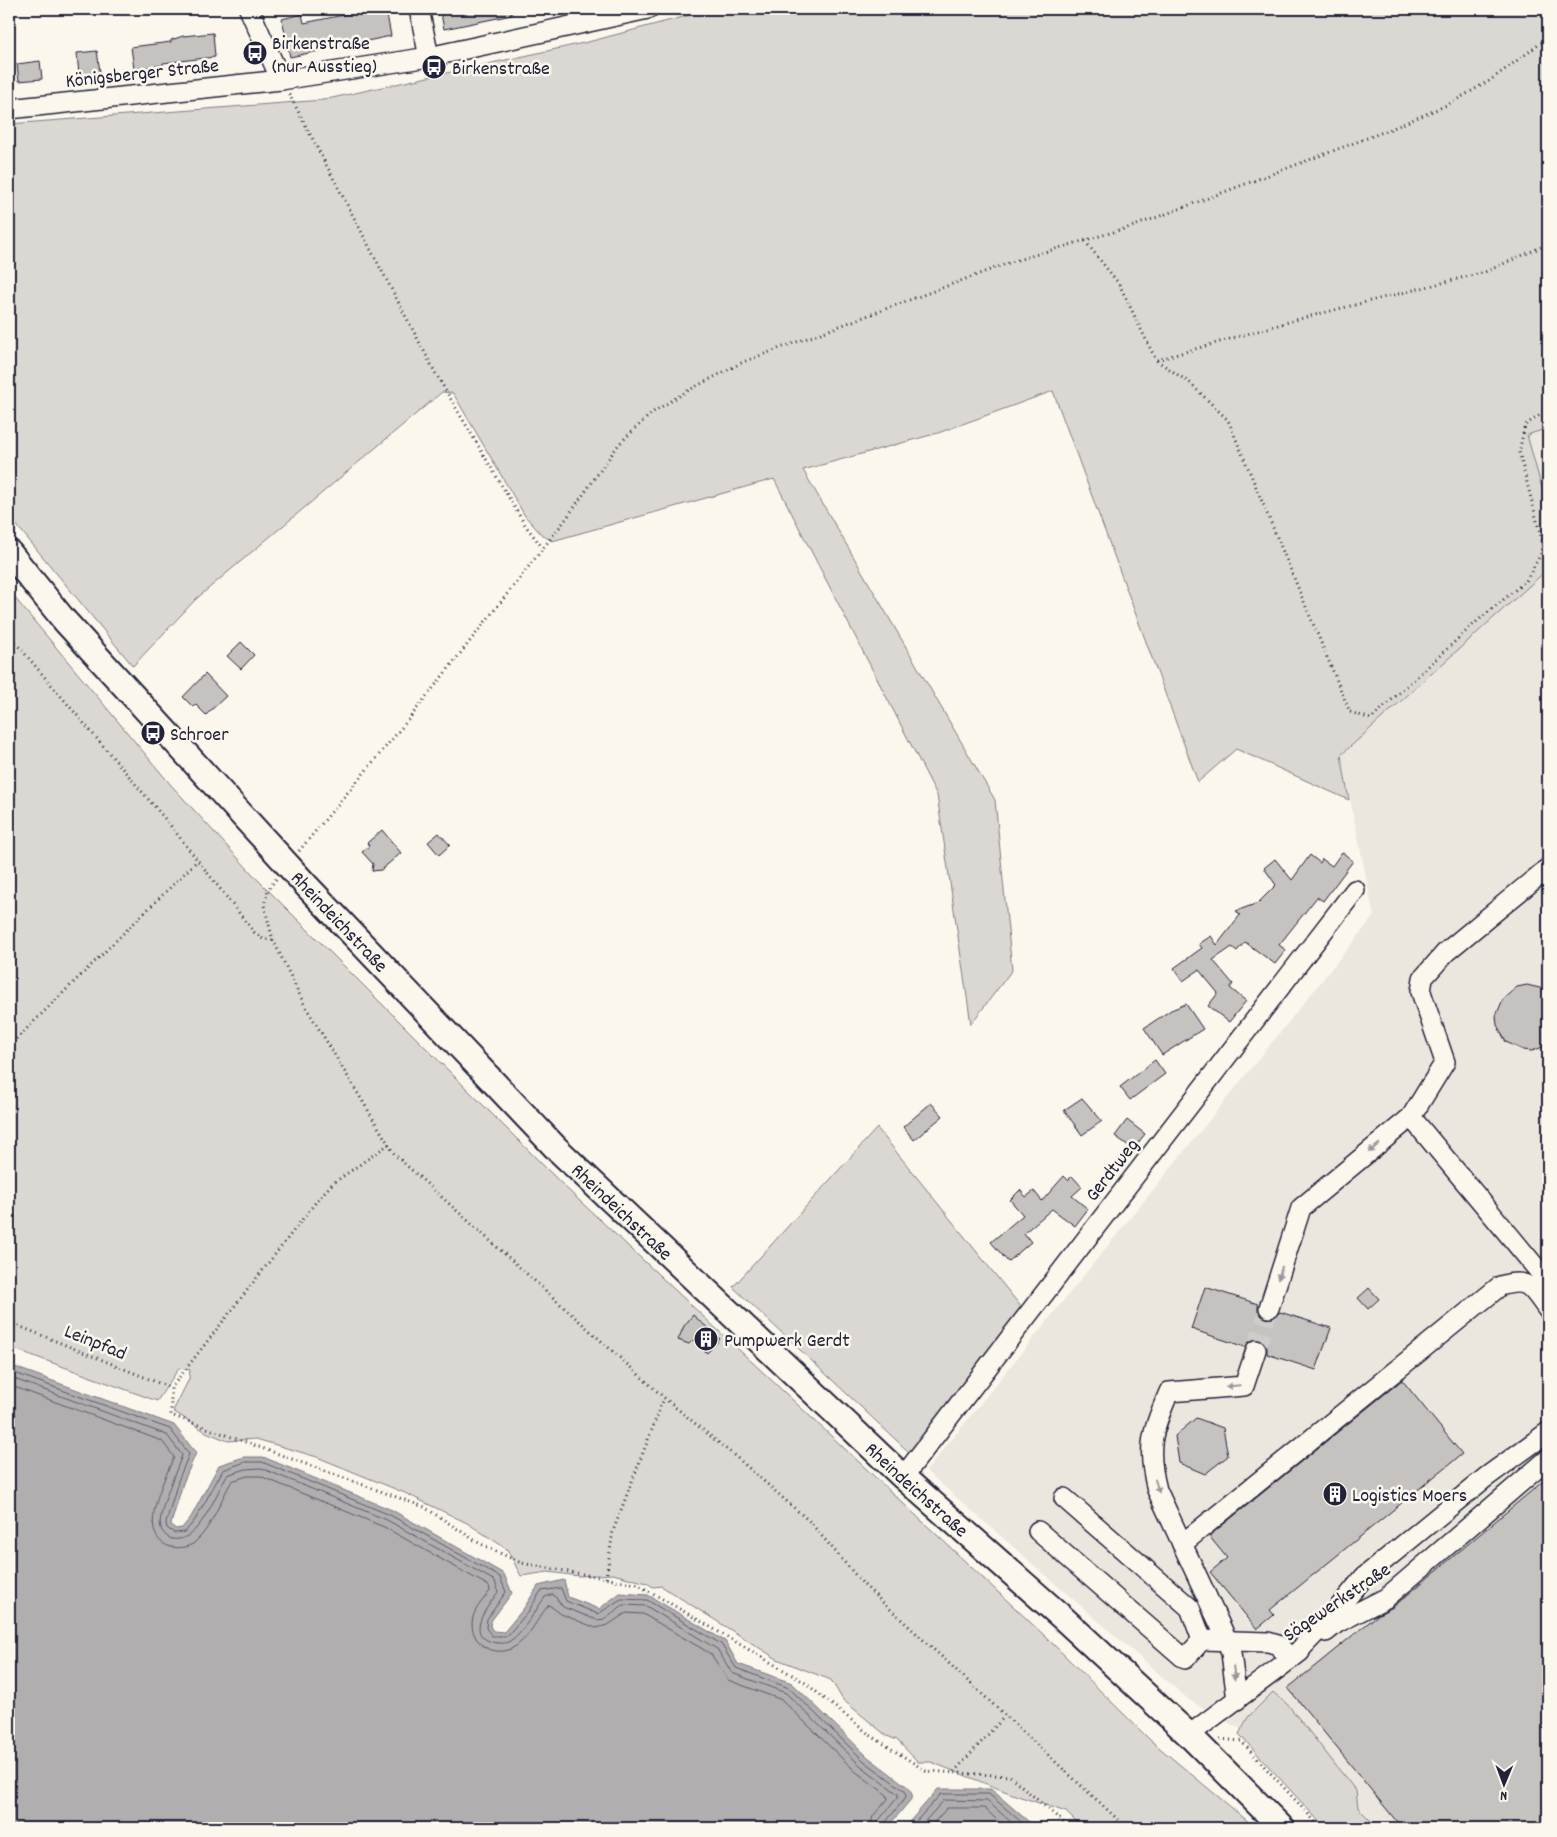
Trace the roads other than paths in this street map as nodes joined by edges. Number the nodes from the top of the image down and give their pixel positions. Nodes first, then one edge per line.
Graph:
1 (248, 9) edge
2 (419, 9) edge
3 (648, 9) edge
4 (605, 14) edge
5 (429, 58) junction
6 (281, 80) junction
7 (9, 110) edge
8 (9, 552) edge
9 (1548, 868) edge
10 (1355, 890) dead end
11 (1411, 1117) junction
12 (1548, 1282) edge
13 (1269, 1308) tunnel mouth
14 (1548, 1310) edge
15 (1256, 1350) tunnel mouth
16 (1548, 1420) edge
17 (1548, 1432) edge
18 (1548, 1459) edge
19 (903, 1477) junction
20 (1485, 1478) junction
21 (1064, 1498) dead end
22 (1038, 1531) dead end
23 (1182, 1544) junction
24 (1202, 1640) junction
25 (1227, 1640) junction
26 (1291, 1659) junction
27 (1237, 1700) junction
28 (1189, 1735) junction
29 (1282, 1828) edge

1 - 6 street
2 - 5 street
3 - 4 street
4 - 5 street
5 - 6 street
6 - 7 street, Königsberger Straße
8 - 19 main road, Rheindeichstraße
9 - 11 street
10 - 19 street, Gerdtweg
11 - 12 street
11 -> 13 street
14 - 23 street
15 -> 23 street
16 - 20 street
17 - 20 street
18 - 26 street, Sägewerkstraße
19 - 28 main road, Rheindeichstraße
20 - 26 street
21 - 24 street
22 - 24 street
23 - 25 street
24 - 25 street
25 - 26 street
25 -> 27 street
26 - 27 street, Sägewerkstraße
27 - 28 street, Sägewerkstraße
28 - 29 main road, Rheindeichstraße

